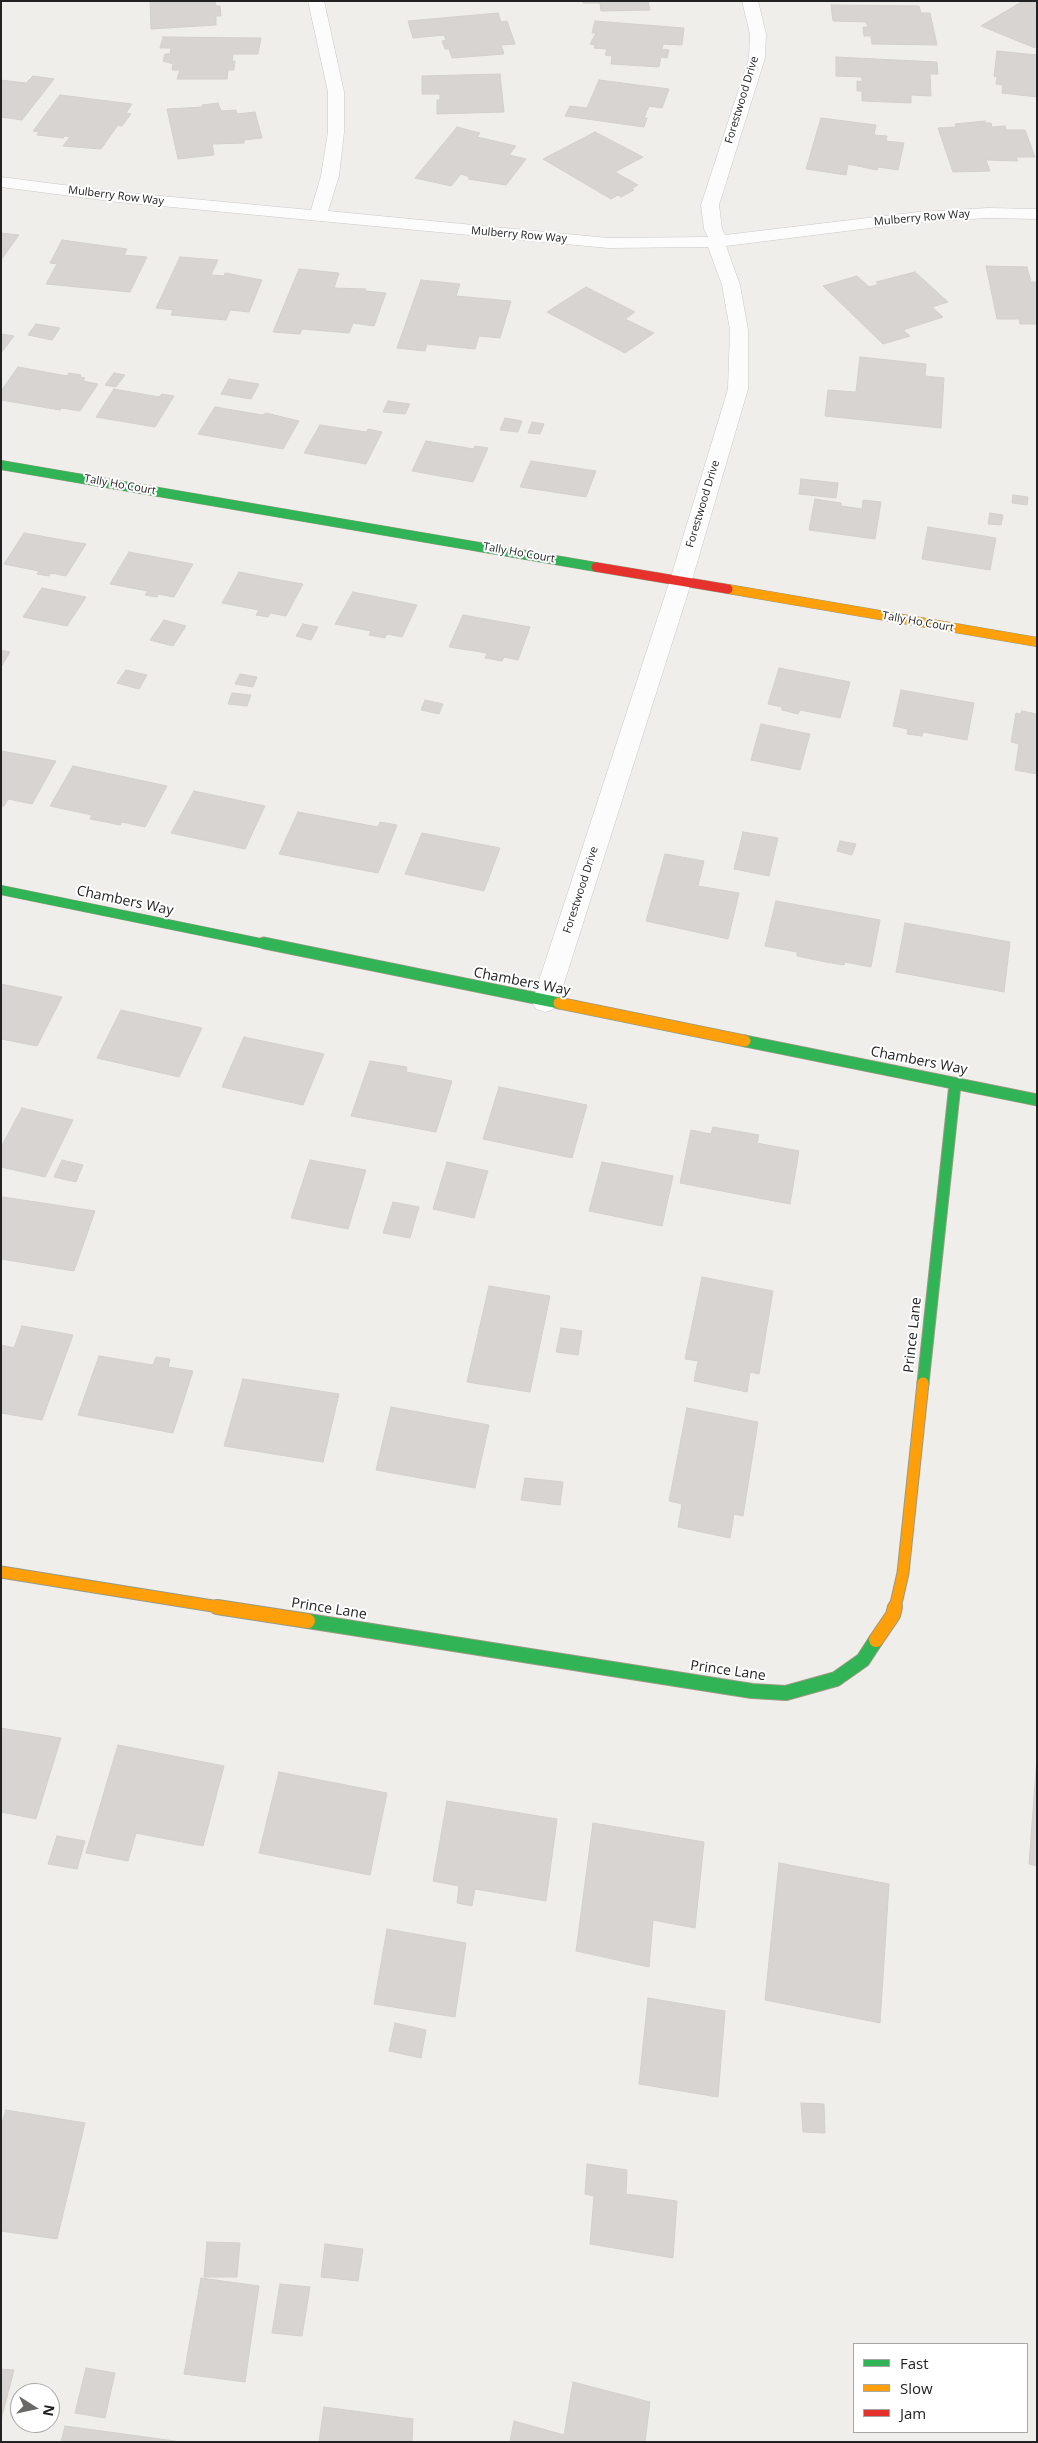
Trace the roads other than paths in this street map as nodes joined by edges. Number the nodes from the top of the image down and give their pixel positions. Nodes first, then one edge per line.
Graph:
1 (316, 1) edge
2 (750, 1) edge
3 (1, 182) edge
4 (1037, 214) edge
5 (318, 217) junction
6 (715, 242) junction
7 (1, 465) edge
8 (681, 580) junction
9 (1037, 642) edge
10 (1, 890) edge
11 (545, 1002) junction
12 (955, 1084) junction
13 (1037, 1100) edge
14 (1, 1572) edge

1 - 5 street
2 - 6 street, Forestwood Drive
3 - 5 street, Mulberry Row Way
4 - 6 street, Mulberry Row Way
5 - 6 street, Mulberry Row Way
6 - 8 street, Forestwood Drive
7 - 8 street, Tally Ho Court
8 - 9 street, Tally Ho Court
8 - 11 street, Forestwood Drive
10 - 11 street, Chambers Way
11 - 12 street, Chambers Way
12 - 13 street, Chambers Way
12 - 14 street, Prince Lane

